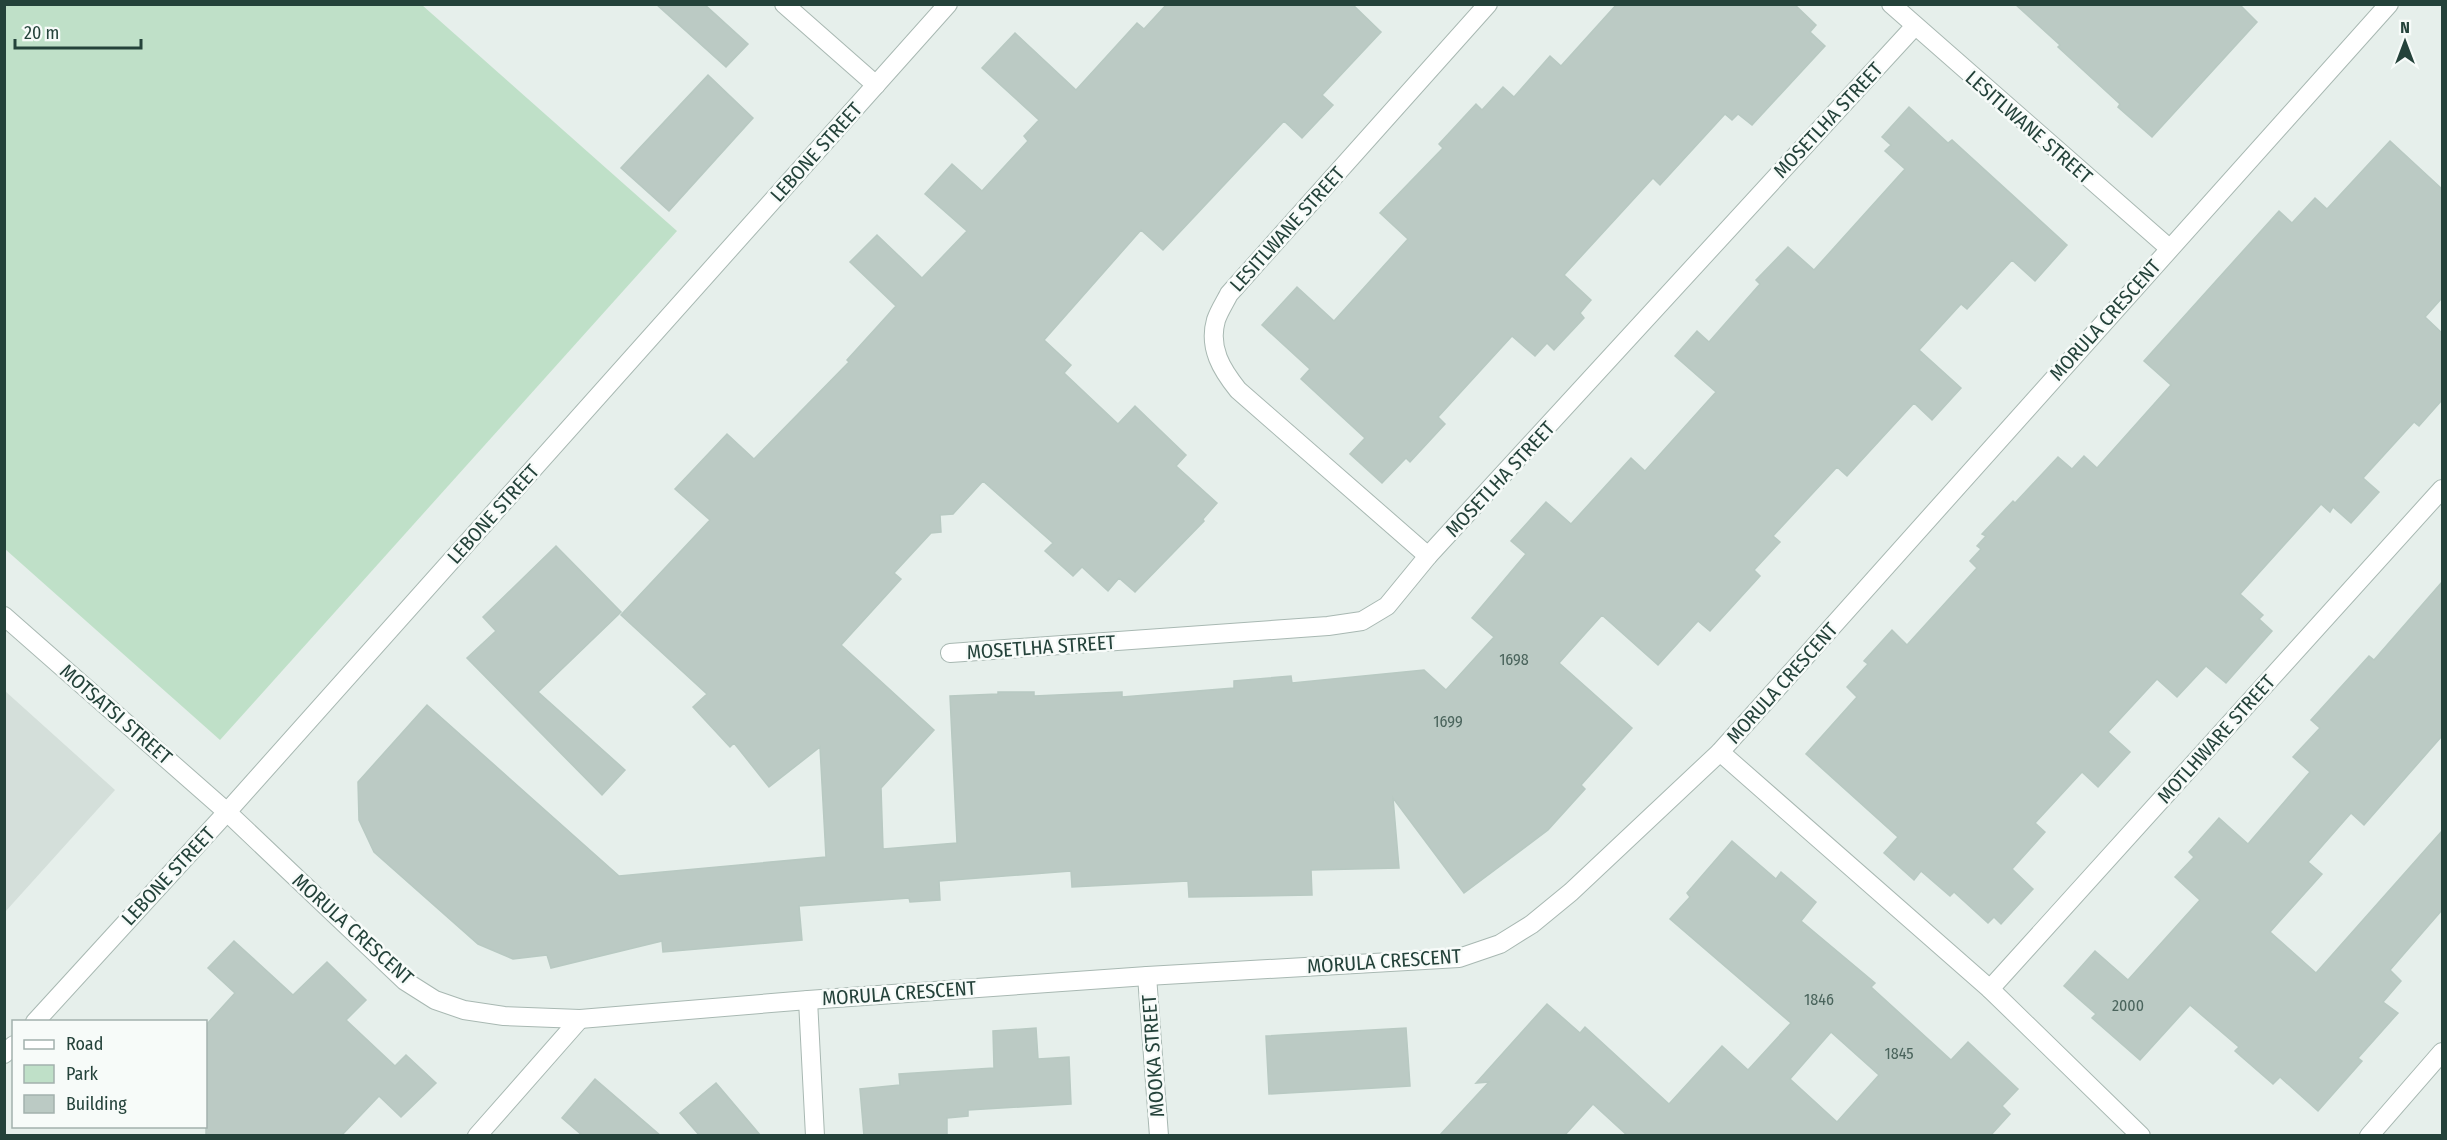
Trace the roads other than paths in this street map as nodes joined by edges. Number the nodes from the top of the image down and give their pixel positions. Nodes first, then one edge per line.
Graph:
1 (784, 4) edge
2 (948, 4) edge
3 (1488, 4) edge
4 (1891, 4) edge
5 (2389, 4) edge
6 (1914, 27) junction
7 (876, 85) junction
8 (2169, 248) junction
9 (2442, 489) edge
10 (1428, 556) junction
11 (4, 616) edge
12 (950, 653) dead end
13 (1720, 752) junction
14 (226, 812) junction
15 (1147, 976) junction
16 (1990, 989) junction
17 (808, 1000) junction
18 (580, 1019) junction
19 (37, 1020) edge
20 (2442, 1052) edge
21 (477, 1136) edge
22 (815, 1136) edge
23 (1159, 1136) edge
24 (2142, 1136) edge
25 (2369, 1136) edge

1 - 7 street
2 - 7 street, LEBONE STREET
3 - 10 street, LESITLWANE STREET
4 - 6 street, LESITLWANE STREET
5 - 8 street, MORULA CRESCENT
6 - 8 street, LESITLWANE STREET
6 - 10 street, MOSETLHA STREET
7 - 14 street, LEBONE STREET
8 - 13 street, MORULA CRESCENT
9 - 16 street, MOTLHWARE STREET
10 - 12 street, MOSETLHA STREET
11 - 14 street, MOTSATSI STREET
13 - 15 street, MORULA CRESCENT
13 - 16 street
14 - 18 street, MORULA CRESCENT
14 - 19 street, LEBONE STREET
15 - 17 street, MORULA CRESCENT
15 - 23 street, MOOKA STREET
16 - 24 street
17 - 18 street, MORULA CRESCENT
17 - 22 street
18 - 21 street
20 - 25 street

